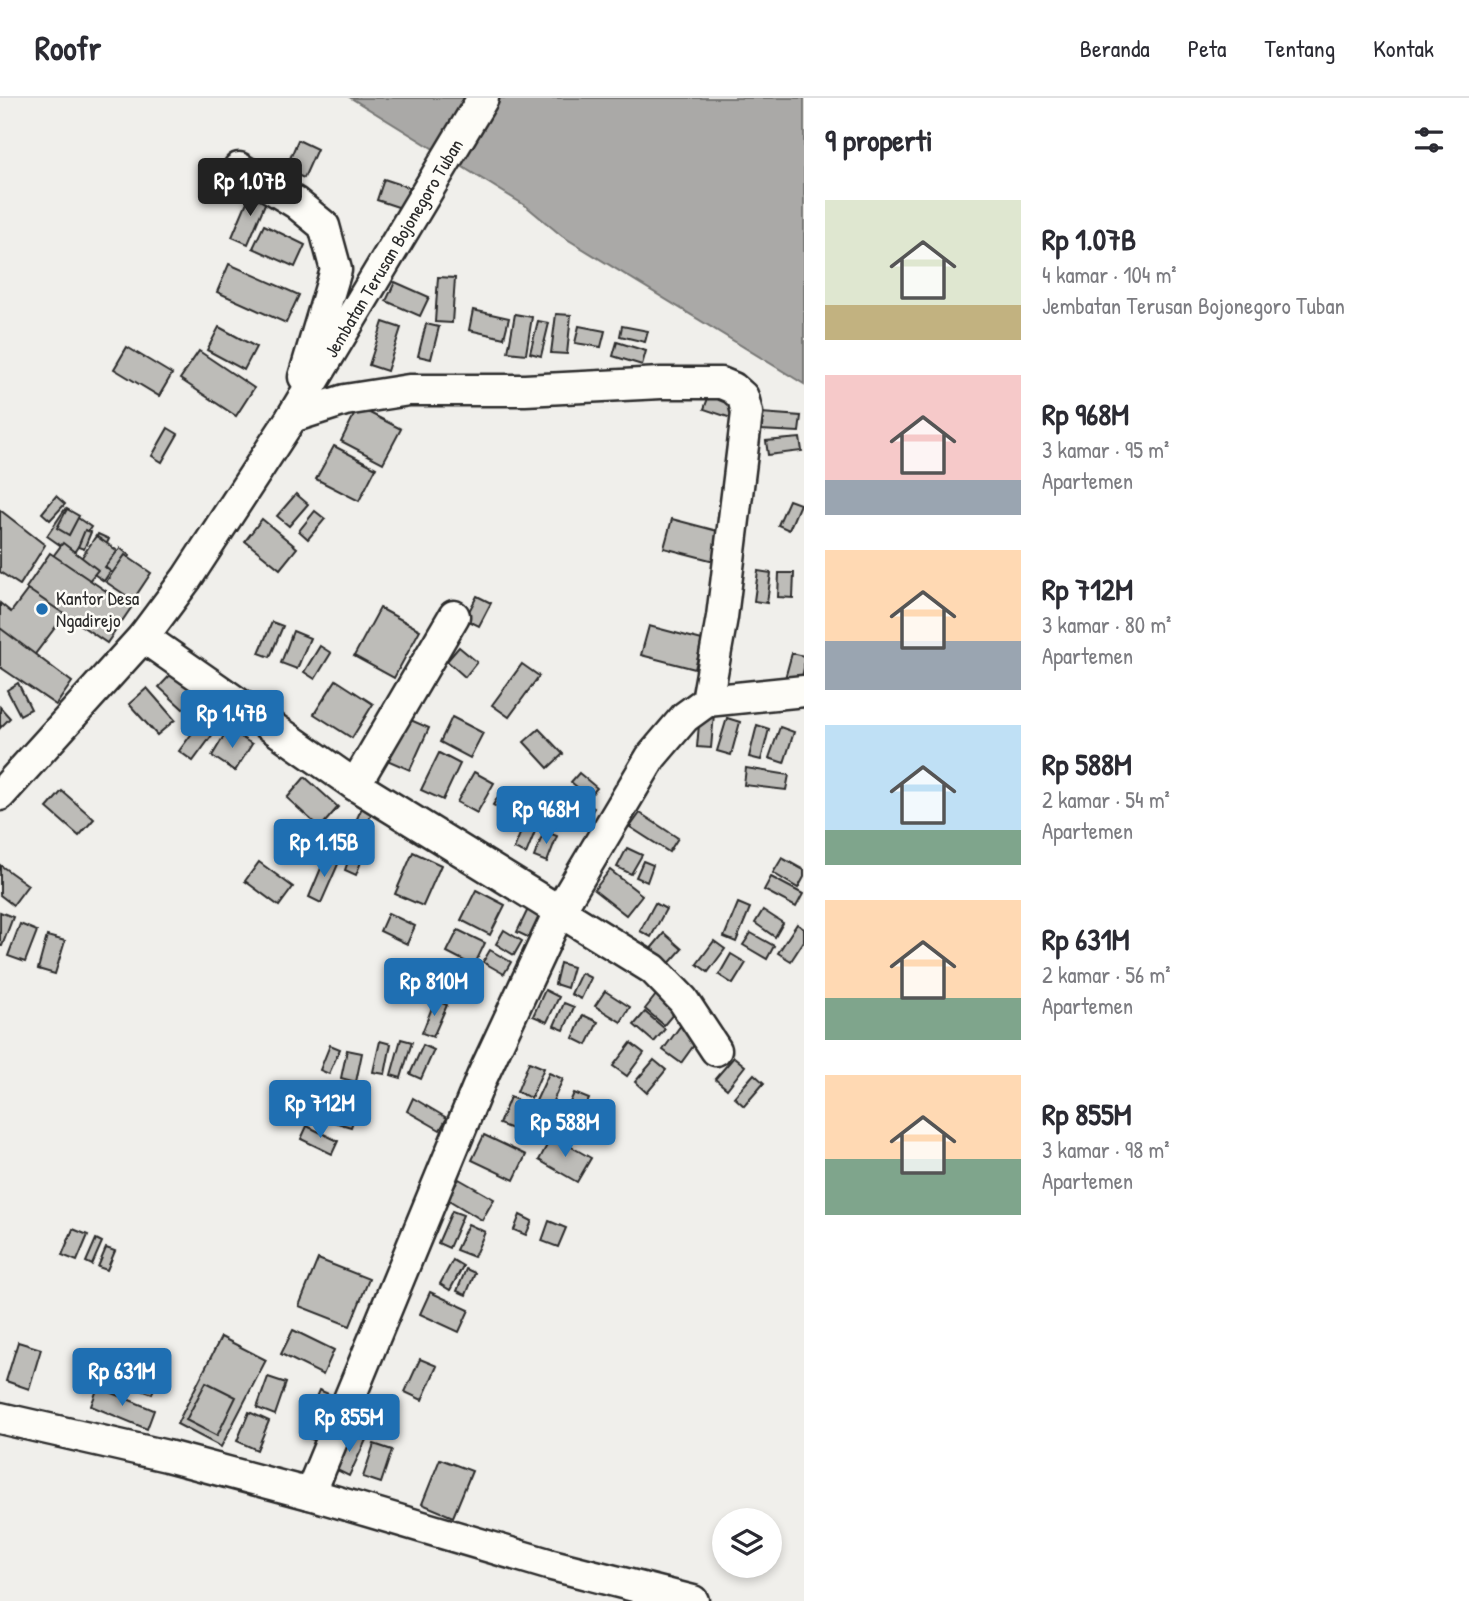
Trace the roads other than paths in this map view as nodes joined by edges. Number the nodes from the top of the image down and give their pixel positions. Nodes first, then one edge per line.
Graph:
1 (484, 98) edge
2 (239, 168) dead end
3 (298, 408) junction
4 (454, 616) dead end
5 (143, 637) junction
6 (804, 691) edge
7 (707, 701) junction
8 (355, 785) junction
9 (0, 795) edge
10 (560, 910) junction
11 (716, 1050) dead end
12 (0, 1418) edge
13 (310, 1494) junction
14 (693, 1601) edge

1 - 3 street, Jembatan Terusan Bojonegoro Tuban
2 - 3 street
3 - 5 street
3 - 7 street
4 - 8 street
5 - 8 street
5 - 9 street
6 - 7 street
7 - 10 street
8 - 10 street
10 - 11 street
10 - 13 street
12 - 13 street
13 - 14 street

